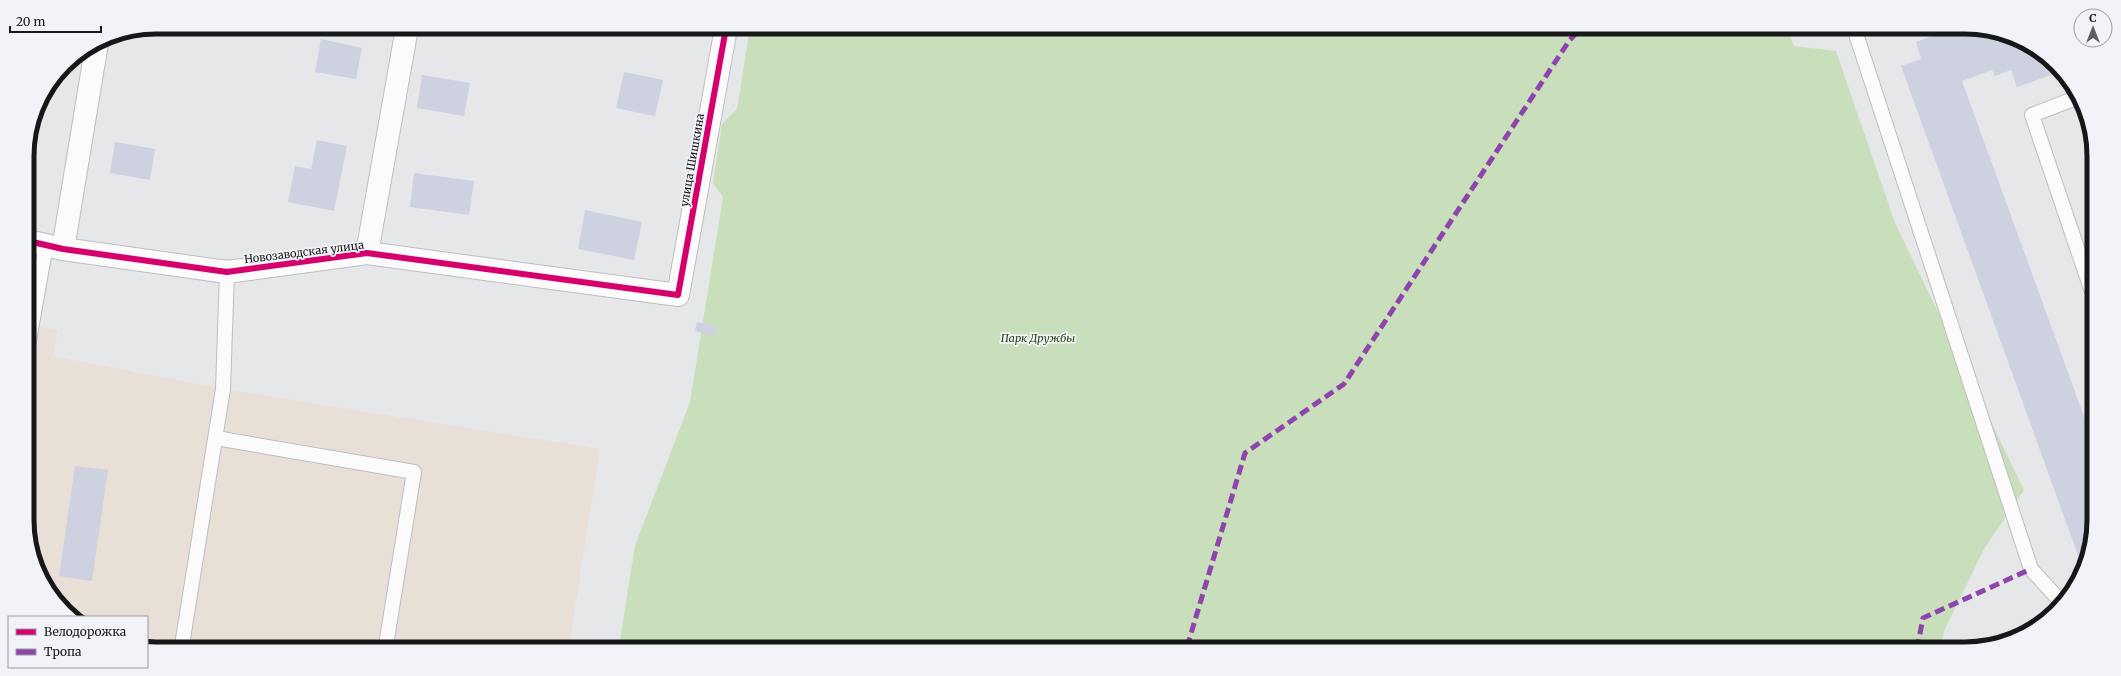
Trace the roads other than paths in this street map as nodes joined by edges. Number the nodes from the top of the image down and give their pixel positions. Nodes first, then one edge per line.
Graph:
1 (406, 34) edge
2 (725, 34) edge
3 (1856, 34) edge
4 (95, 50) edge
5 (2073, 99) edge
6 (46, 245) edge
7 (368, 253) junction
8 (227, 272) junction
9 (2087, 277) edge
10 (678, 295) joint
11 (34, 312) edge
12 (216, 438) junction
13 (2058, 599) edge
14 (182, 642) edge
15 (386, 642) edge

1 - 7 street
2 - 10 street, улица Шишкина
3 - 13 lane
4 - 6 street
5 - 9 lane
6 - 8 street, Новозаводская улица
6 - 11 lane
7 - 8 street, Новозаводская улица
7 - 10 street, Новозаводская улица
8 - 12 lane
12 - 14 lane
12 - 15 lane

